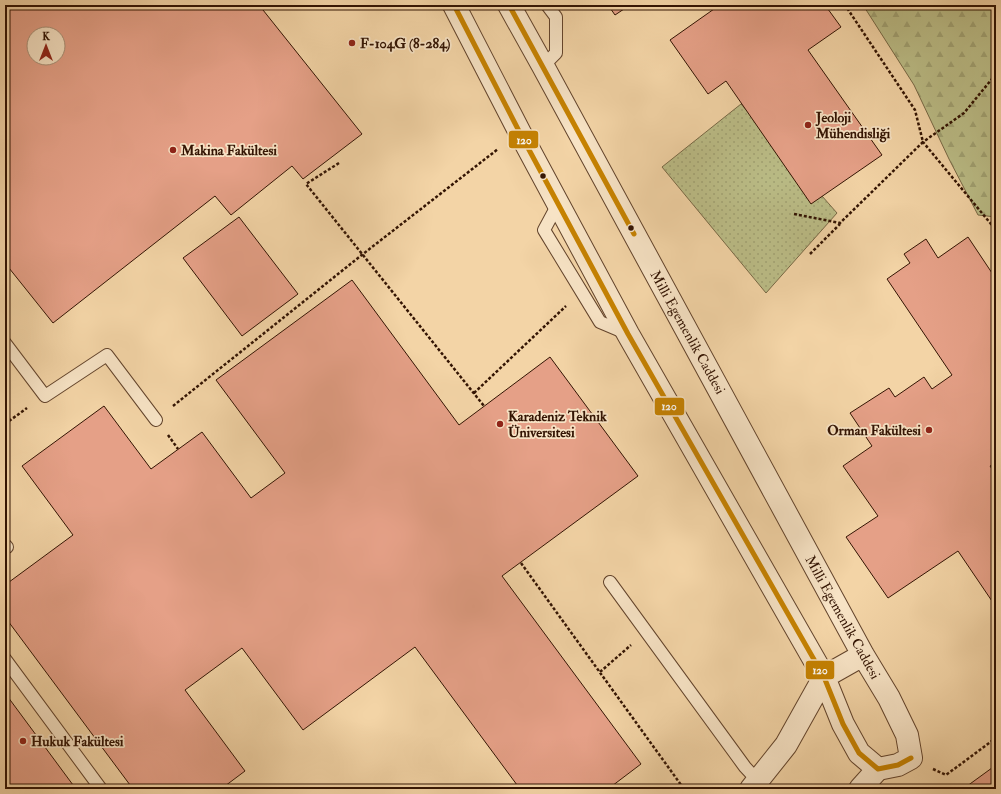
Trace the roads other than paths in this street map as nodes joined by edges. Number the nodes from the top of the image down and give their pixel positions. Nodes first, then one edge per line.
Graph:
1 (454, 5) edge
2 (509, 5) edge
3 (547, 5) edge
4 (543, 66) junction
5 (558, 204) junction
6 (628, 334) junction
7 (5, 343) edge
8 (156, 420) road end
9 (5, 544) edge
10 (5, 548) edge
11 (610, 582) dead end
12 (863, 655) junction
13 (5, 659) edge
14 (824, 677) junction
15 (878, 769) junction
16 (754, 785) edge
17 (101, 789) edge
18 (860, 789) edge

1 - 5 street
2 - 4 street, Milli Egemenlik Caddesi
3 - 4 lane
4 - 12 street, Milli Egemenlik Caddesi
5 - 6 street
5 - 6 lane
6 - 14 street
7 - 8 lane
9 - 10 lane
11 - 16 lane
12 - 14 street
12 - 15 street, Milli Egemenlik Caddesi
13 - 17 lane
14 - 15 street
14 - 16 street
15 - 18 street

